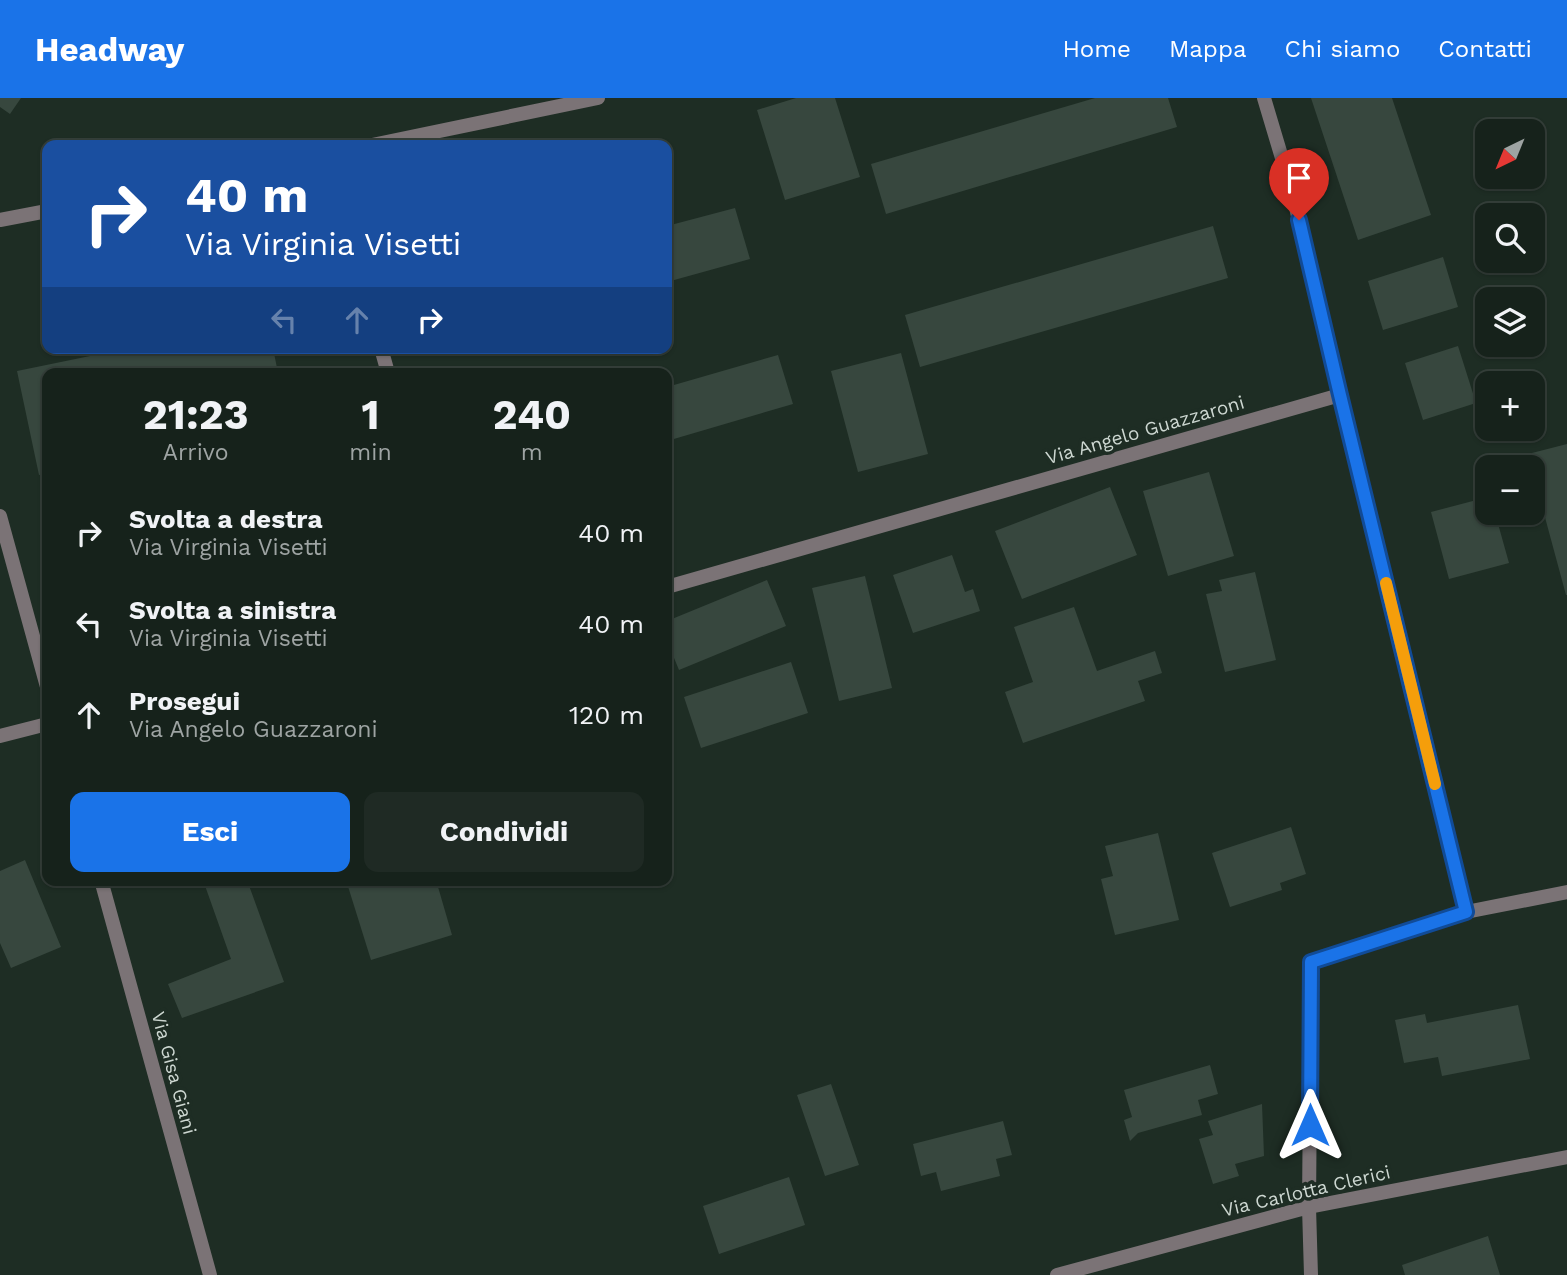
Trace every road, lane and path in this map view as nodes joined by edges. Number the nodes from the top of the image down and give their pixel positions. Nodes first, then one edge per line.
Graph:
1 (598, 98) edge
2 (1264, 98) edge
3 (396, 140) edge
4 (42, 212) edge
5 (0, 220) edge
6 (1340, 395) junction
7 (0, 516) edge
8 (672, 586) edge
9 (42, 669) edge
10 (42, 725) edge
11 (0, 736) edge
12 (103, 886) edge
13 (1567, 892) edge
14 (1466, 912) junction
15 (1567, 1157) edge
16 (1310, 1207) junction
17 (210, 1275) edge
18 (1057, 1275) edge
19 (1311, 1275) edge

1 - 3 street
2 - 6 street
4 - 5 street
6 - 8 street, Via Angelo Guazzaroni
6 - 14 street
7 - 9 street
10 - 11 street
12 - 17 street, Via Gisa Giani
13 - 14 street
14 - 16 street
15 - 16 street, Via Carlotta Clerici
16 - 18 street, Via Carlotta Clerici
16 - 19 street

